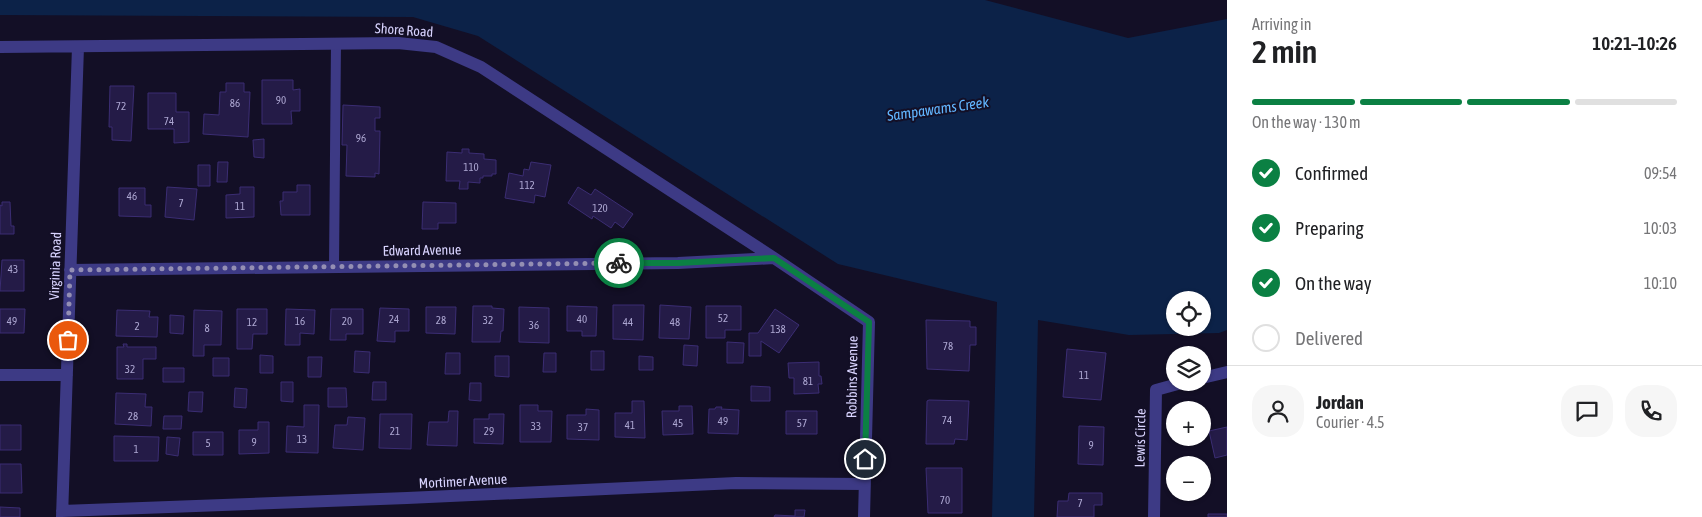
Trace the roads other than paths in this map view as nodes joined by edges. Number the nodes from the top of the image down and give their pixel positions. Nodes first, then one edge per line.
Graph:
1 (336, 43) junction
2 (0, 46) edge
3 (78, 47) junction
4 (774, 258) junction
5 (334, 266) junction
6 (70, 270) junction
7 (1227, 372) edge
8 (0, 375) edge
9 (67, 375) junction
10 (1211, 376) edge
11 (1166, 387) edge
12 (864, 484) junction
13 (62, 514) edge
14 (864, 517) edge
15 (1154, 517) edge

1 - 3 street, Shore Road
1 - 4 street, Shore Road
1 - 5 lane
2 - 3 street, Shore Road
3 - 6 street, Virginia Road
4 - 5 street, Edward Avenue
4 - 12 street, Robbins Avenue
5 - 6 street, Edward Avenue
6 - 9 street, Virginia Road
7 - 10 street
8 - 9 street
9 - 13 street, Virginia Road
11 - 15 street, Lewis Circle
12 - 13 street, Mortimer Avenue
12 - 14 street, Robbins Avenue

